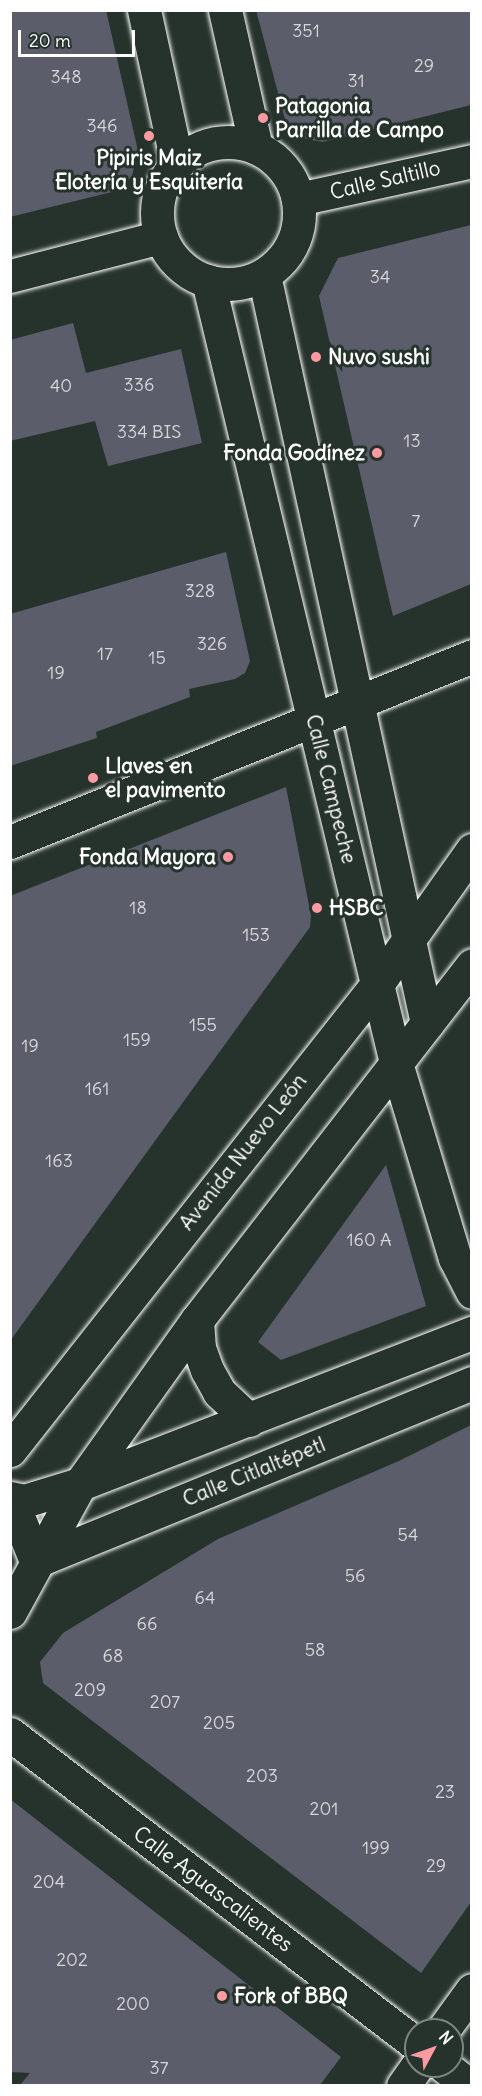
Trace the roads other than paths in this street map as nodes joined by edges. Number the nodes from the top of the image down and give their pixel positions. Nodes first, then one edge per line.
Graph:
1 (144, 10) edge
2 (225, 10) edge
3 (256, 148) junction
4 (471, 161) edge
5 (177, 163) junction
6 (298, 200) junction
7 (161, 237) junction
8 (264, 275) junction
9 (10, 276) edge
10 (208, 282) junction
11 (471, 656) edge
12 (358, 703) junction
13 (314, 719) junction
14 (10, 842) edge
15 (471, 850) edge
16 (410, 937) junction
17 (471, 965) edge
18 (378, 983) junction
19 (428, 1023) junction
20 (396, 1063) junction
21 (471, 1292) edge
22 (197, 1320) junction
23 (471, 1333) edge
24 (471, 1383) edge
25 (249, 1420) junction
26 (10, 1450) edge
27 (80, 1484) junction
28 (10, 1498) edge
29 (10, 1512) edge
30 (36, 1561) junction
31 (10, 1612) edge
32 (10, 1734) edge
33 (471, 1990) edge
34 (451, 2018) edge
35 (404, 2035) edge

1 - 5 street
2 - 3 street
3 - 5 street
3 - 6 street
4 - 6 street, Calle Saltillo
5 - 7 street
6 - 8 street
7 - 9 street
7 - 10 street
8 - 10 street
8 - 12 street, Calle Campeche
10 - 13 street, Calle Campeche
11 - 12 street
12 - 13 street
12 - 16 street, Calle Campeche
13 - 14 street
13 - 18 street, Calle Campeche
15 - 16 street, Avenida Nuevo León
16 - 18 street, Avenida Nuevo León
16 - 19 street, Calle Campeche
17 - 19 street
18 - 20 street, Calle Campeche
18 - 26 street, Avenida Nuevo León
19 - 20 street
20 - 21 street, Calle Campeche
20 - 22 street
22 - 25 street
22 - 27 street
23 - 25 street
24 - 30 street, Calle Citlaltépetl
25 - 27 street
27 - 28 street
27 - 30 street
29 - 30 street
30 - 31 street
32 - 35 street, Calle Aguascalientes
33 - 34 street

